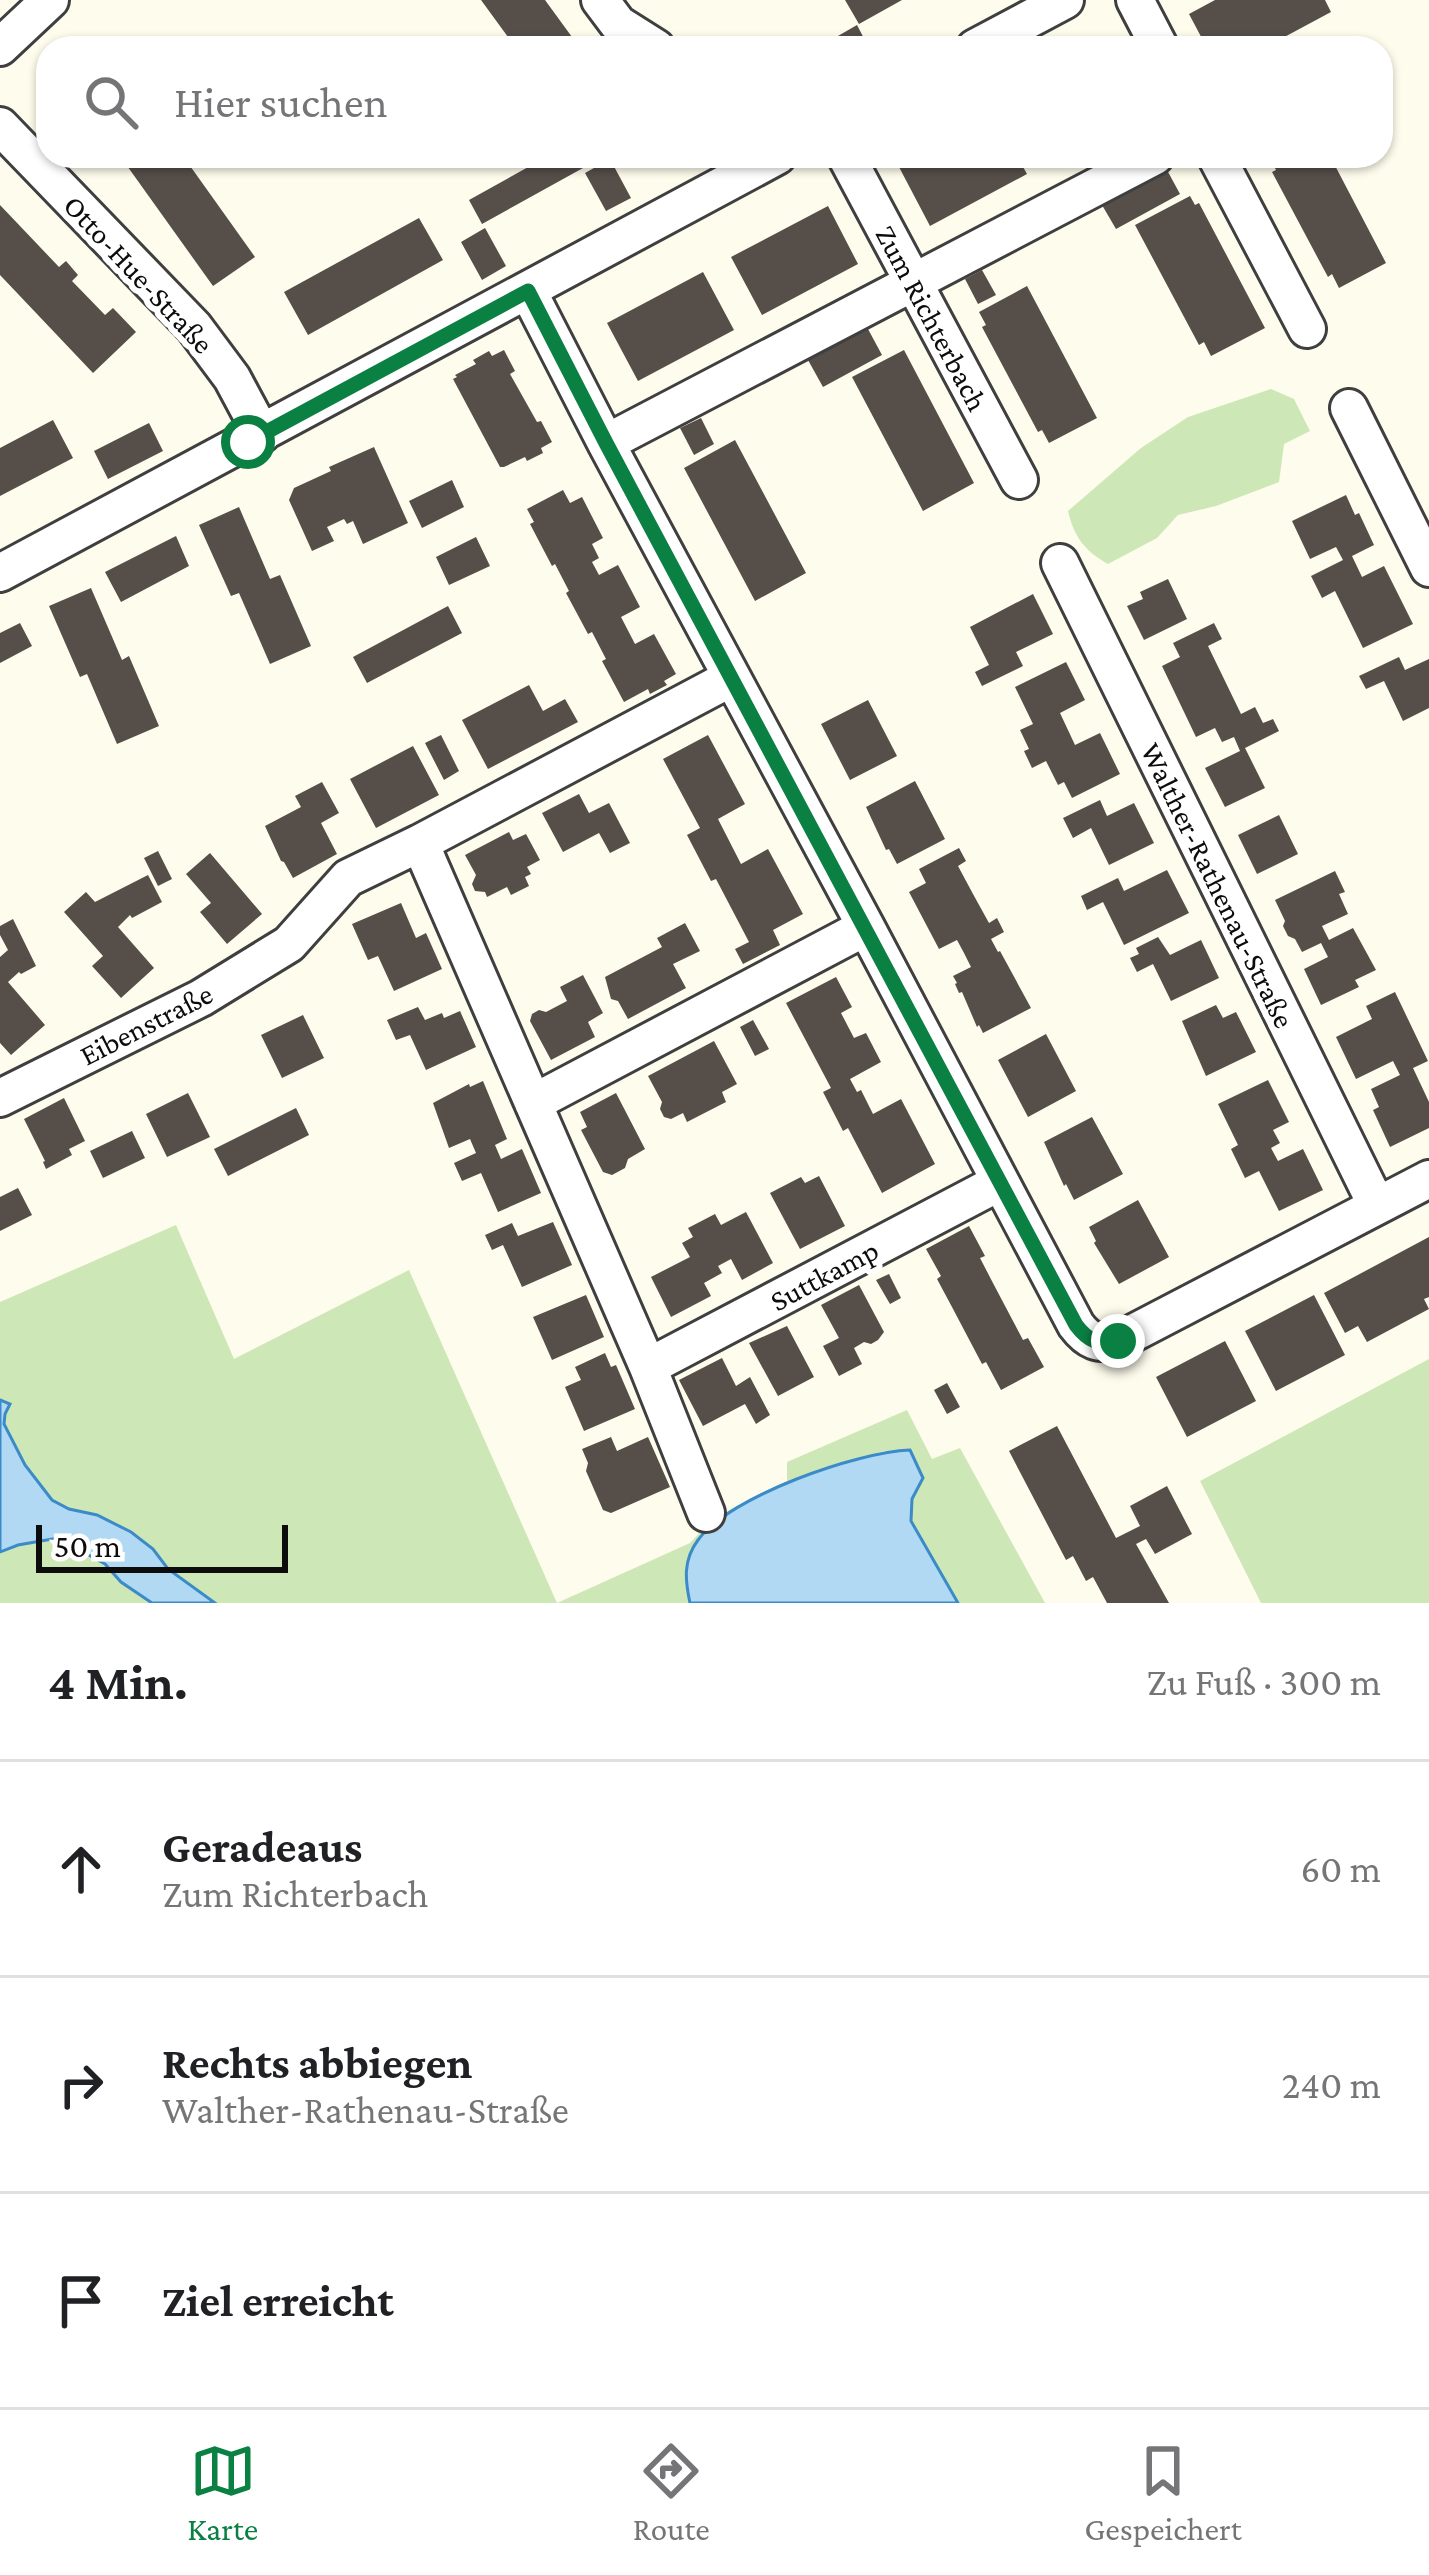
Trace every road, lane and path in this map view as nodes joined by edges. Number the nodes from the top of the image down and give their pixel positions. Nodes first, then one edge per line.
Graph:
1 (50, 0) edge
2 (600, 0) edge
3 (1065, 0) edge
4 (1135, 0) edge
5 (637, 36) edge
6 (998, 36) edge
7 (1154, 36) edge
8 (0, 47) edge
9 (0, 126) edge
10 (36, 163) edge
11 (41, 168) edge
12 (755, 168) edge
13 (852, 168) edge
14 (1132, 168) edge
15 (1222, 168) edge
16 (912, 282) junction
17 (528, 291) junction
18 (1307, 329) dead end
19 (1349, 408) dead end
20 (262, 434) junction
21 (606, 443) junction
22 (1019, 480) dead end
23 (1060, 563) dead end
24 (1429, 568) edge
25 (0, 573) edge
26 (731, 677) junction
27 (420, 843) junction
28 (866, 927) junction
29 (0, 1098) edge
30 (533, 1103) junction
31 (1429, 1179) edge
32 (1000, 1182) junction
33 (1377, 1206) junction
34 (648, 1367) junction
35 (706, 1513) dead end

1 - 8 street
2 - 5 street
3 - 6 street
4 - 7 street
9 - 10 street, Otto-Hue-Straße
11 - 20 street, Otto-Hue-Straße
12 - 17 street
13 - 16 street, Zum Richterbach
14 - 16 street
15 - 18 street
16 - 21 street
16 - 22 street, Zum Richterbach
17 - 20 street
17 - 21 street
19 - 24 street
20 - 25 street
21 - 26 street
23 - 33 street, Walther-Rathenau-Straße
26 - 27 street
26 - 28 street
27 - 29 street, Eibenstraße
27 - 30 street
28 - 30 street
28 - 32 street
30 - 34 street
31 - 33 street
32 - 33 street
32 - 34 street, Suttkamp
34 - 35 street

